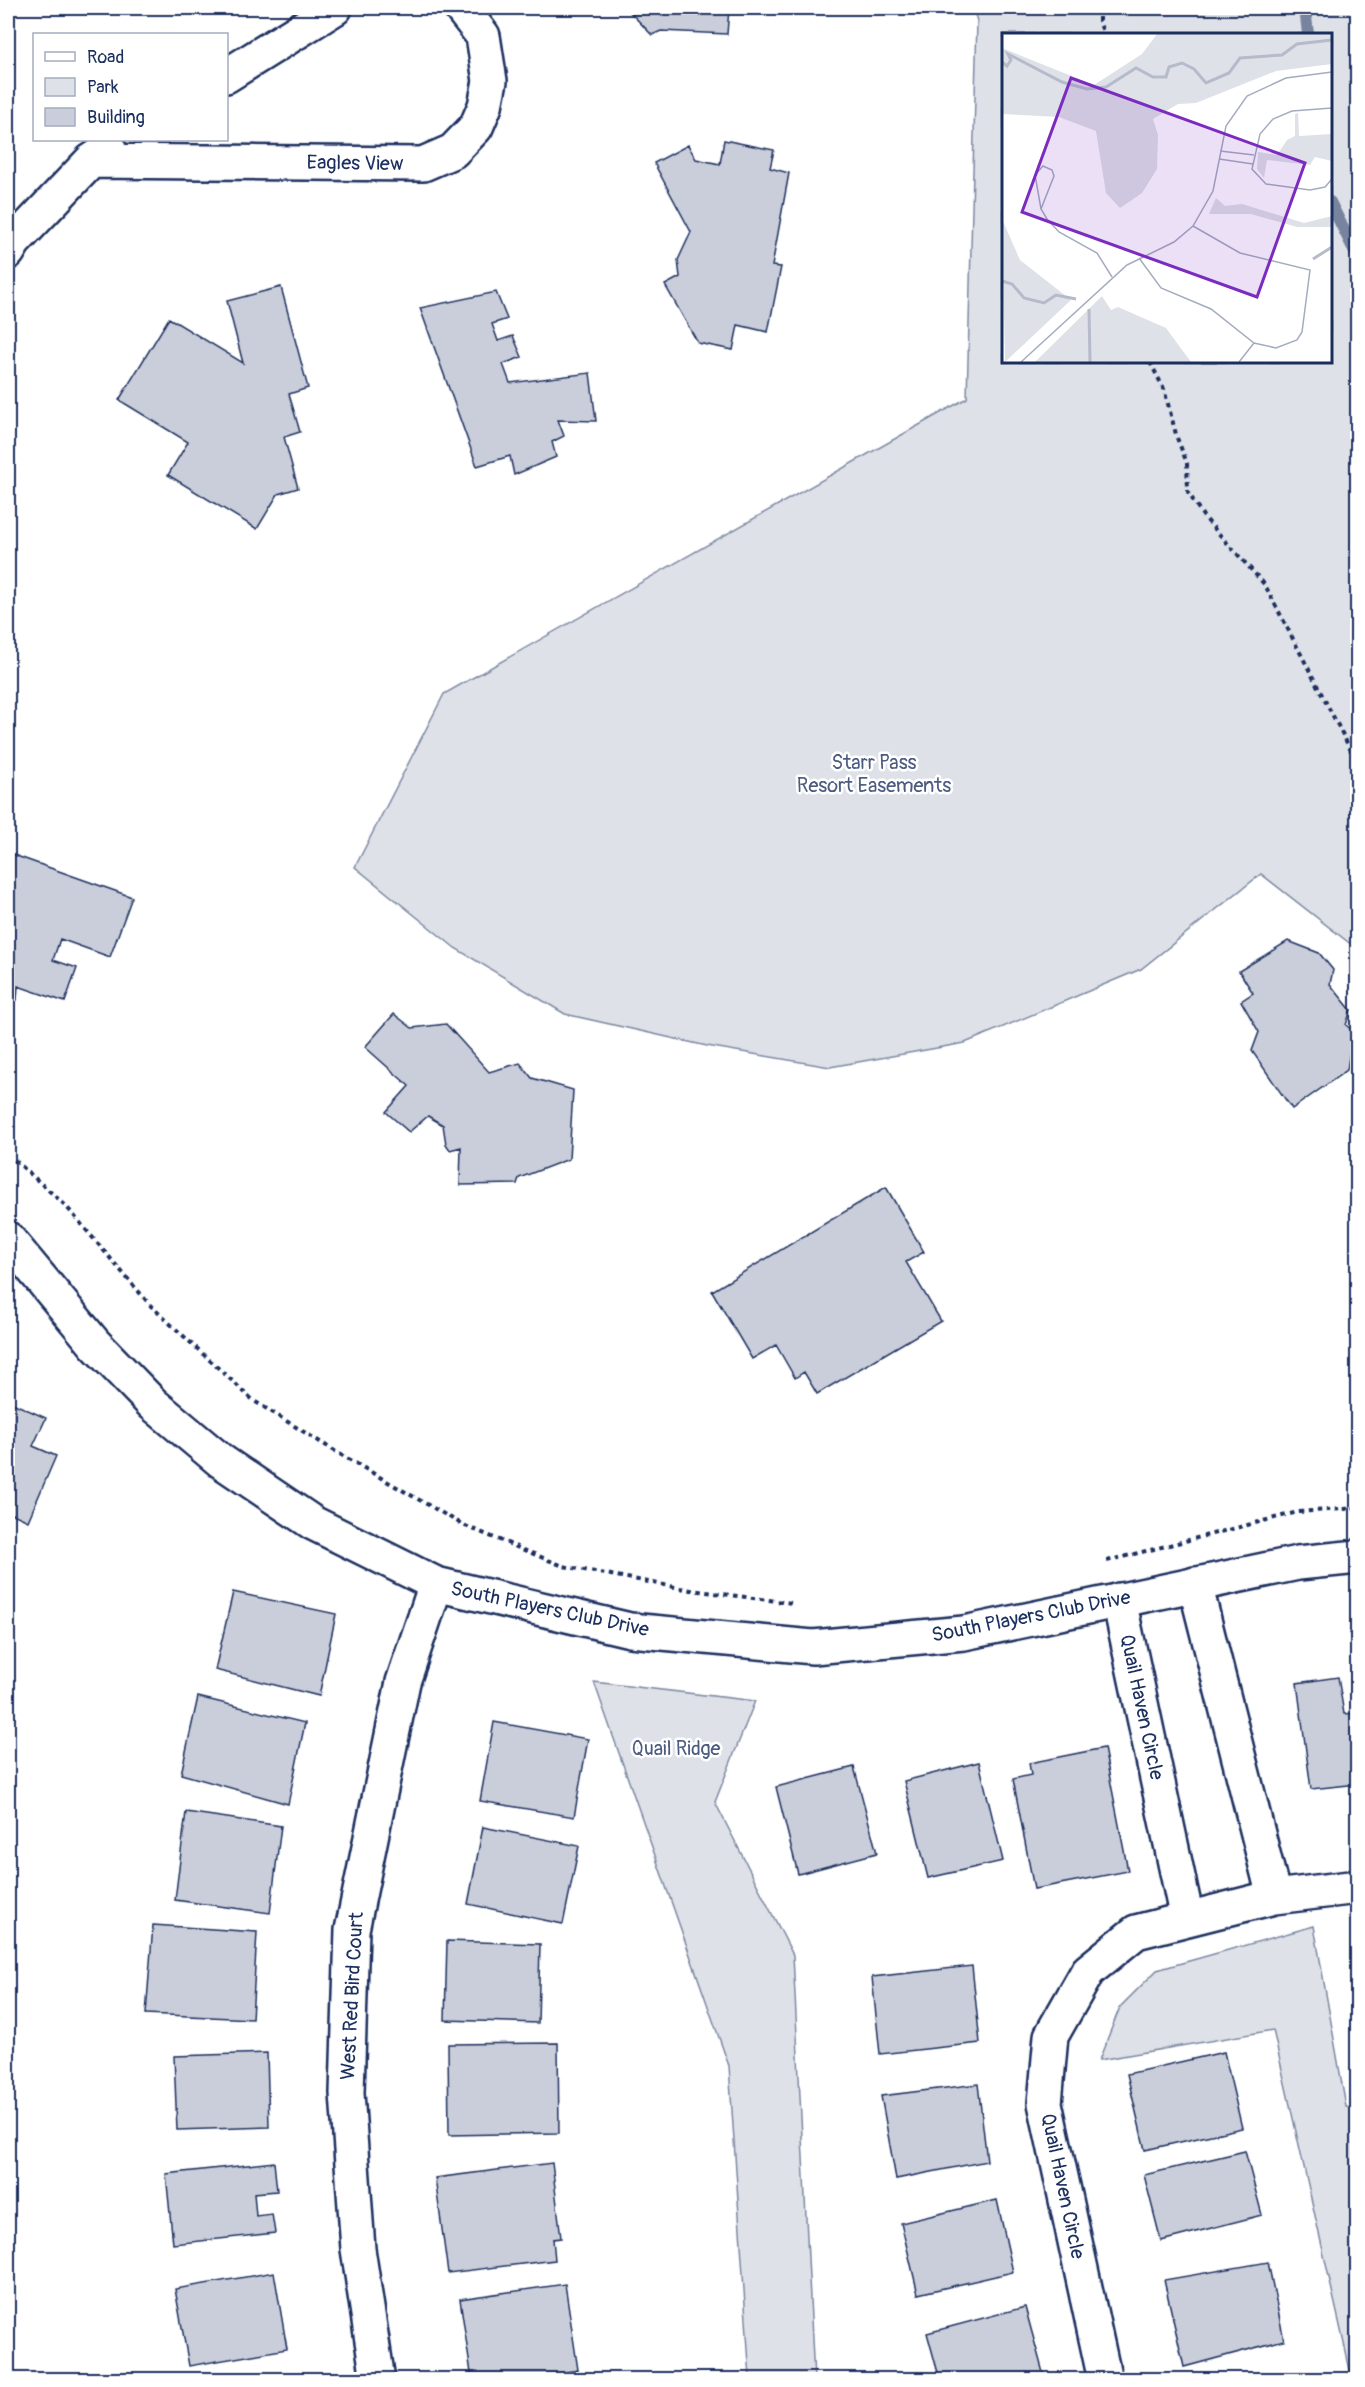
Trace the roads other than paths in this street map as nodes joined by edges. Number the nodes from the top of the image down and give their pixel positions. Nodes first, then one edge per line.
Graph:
1 (335, 8) edge
2 (461, 8) edge
3 (228, 75) edge
4 (123, 141) edge
5 (91, 160) junction
6 (8, 252) edge
7 (8, 1239) edge
8 (1358, 1557) edge
9 (436, 1584) junction
10 (1195, 1584) junction
11 (1119, 1600) junction
12 (1358, 1887) edge
13 (1274, 1897) junction
14 (1187, 1919) junction
15 (378, 2379) edge
16 (1105, 2379) edge

1 - 3 street
2 - 5 street, Eagles View
4 - 5 street
5 - 6 street
7 - 9 street, South Players Club Drive
8 - 10 street, South Players Club Drive
9 - 11 street, South Players Club Drive
9 - 15 street, West Red Bird Court
10 - 11 street, South Players Club Drive
10 - 13 street
11 - 14 street, Quail Haven Circle
12 - 13 street, Quail Haven Circle
13 - 14 street, Quail Haven Circle
14 - 16 street, Quail Haven Circle

